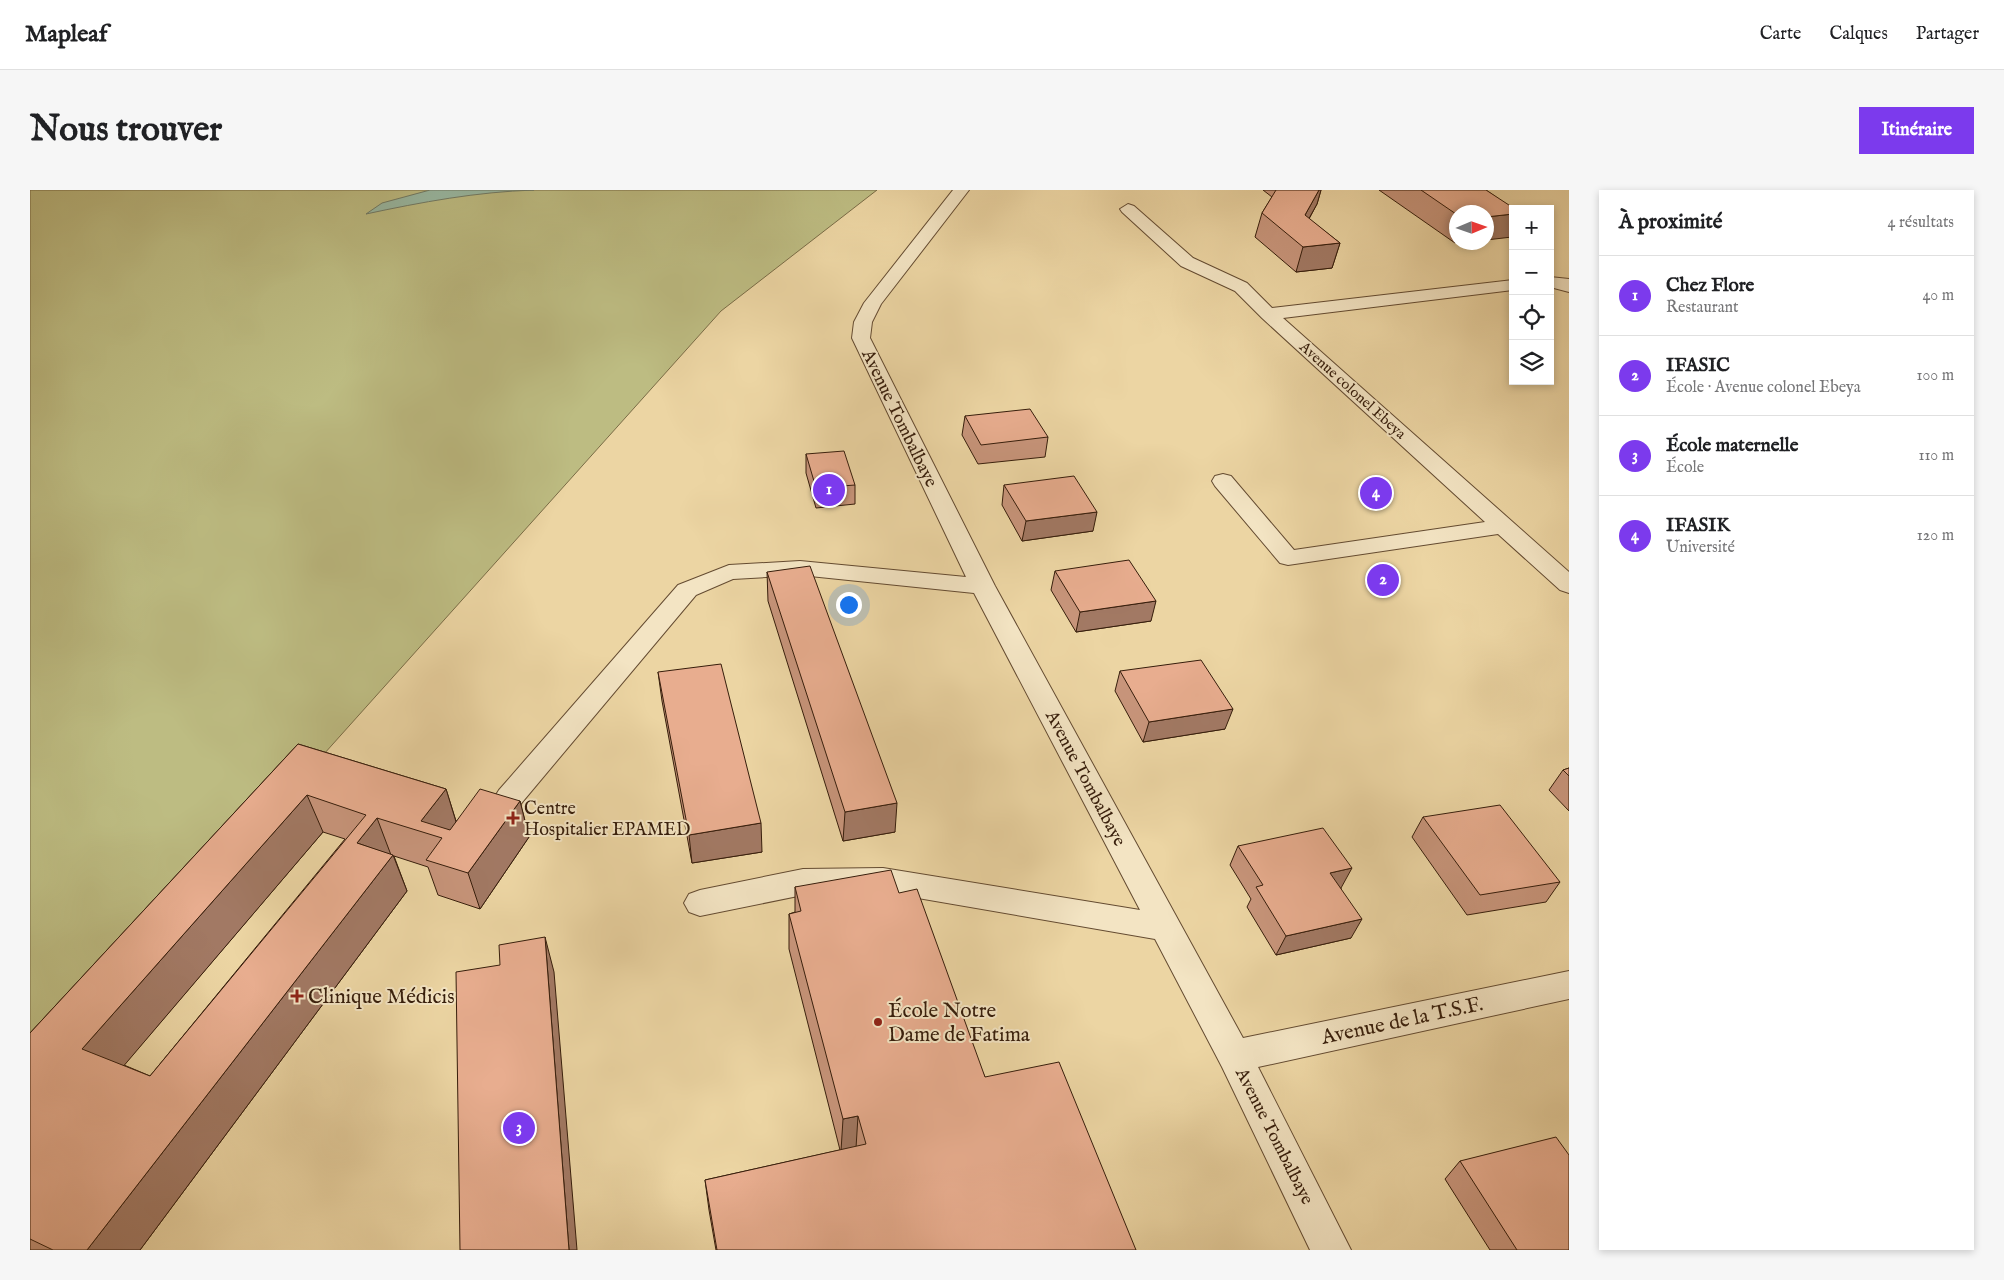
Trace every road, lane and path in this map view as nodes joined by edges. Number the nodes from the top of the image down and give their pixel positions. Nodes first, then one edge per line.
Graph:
1 (961, 190) edge
2 (1128, 209) dead end
3 (1554, 282) edge
4 (1509, 286) edge
5 (1569, 287) edge
6 (1268, 314) junction
7 (1223, 480) dead end
8 (1504, 526) junction
9 (1569, 585) edge
10 (982, 586) junction
11 (509, 798) edge
12 (700, 904) dead end
13 (1166, 928) junction
14 (1569, 985) edge
15 (1234, 1056) junction
16 (1332, 1250) edge

1 - 10 street, Avenue Tombalbaye
2 - 6 street, Avenue colonel Ebeya
3 - 5 street
4 - 6 street
6 - 8 street, Avenue colonel Ebeya
7 - 8 street
8 - 9 street, Avenue colonel Ebeya
10 - 11 street
10 - 13 street, Avenue Tombalbaye
12 - 13 street
13 - 15 street, Avenue Tombalbaye
14 - 15 street, Avenue de la T.S.F.
15 - 16 street, Avenue Tombalbaye

